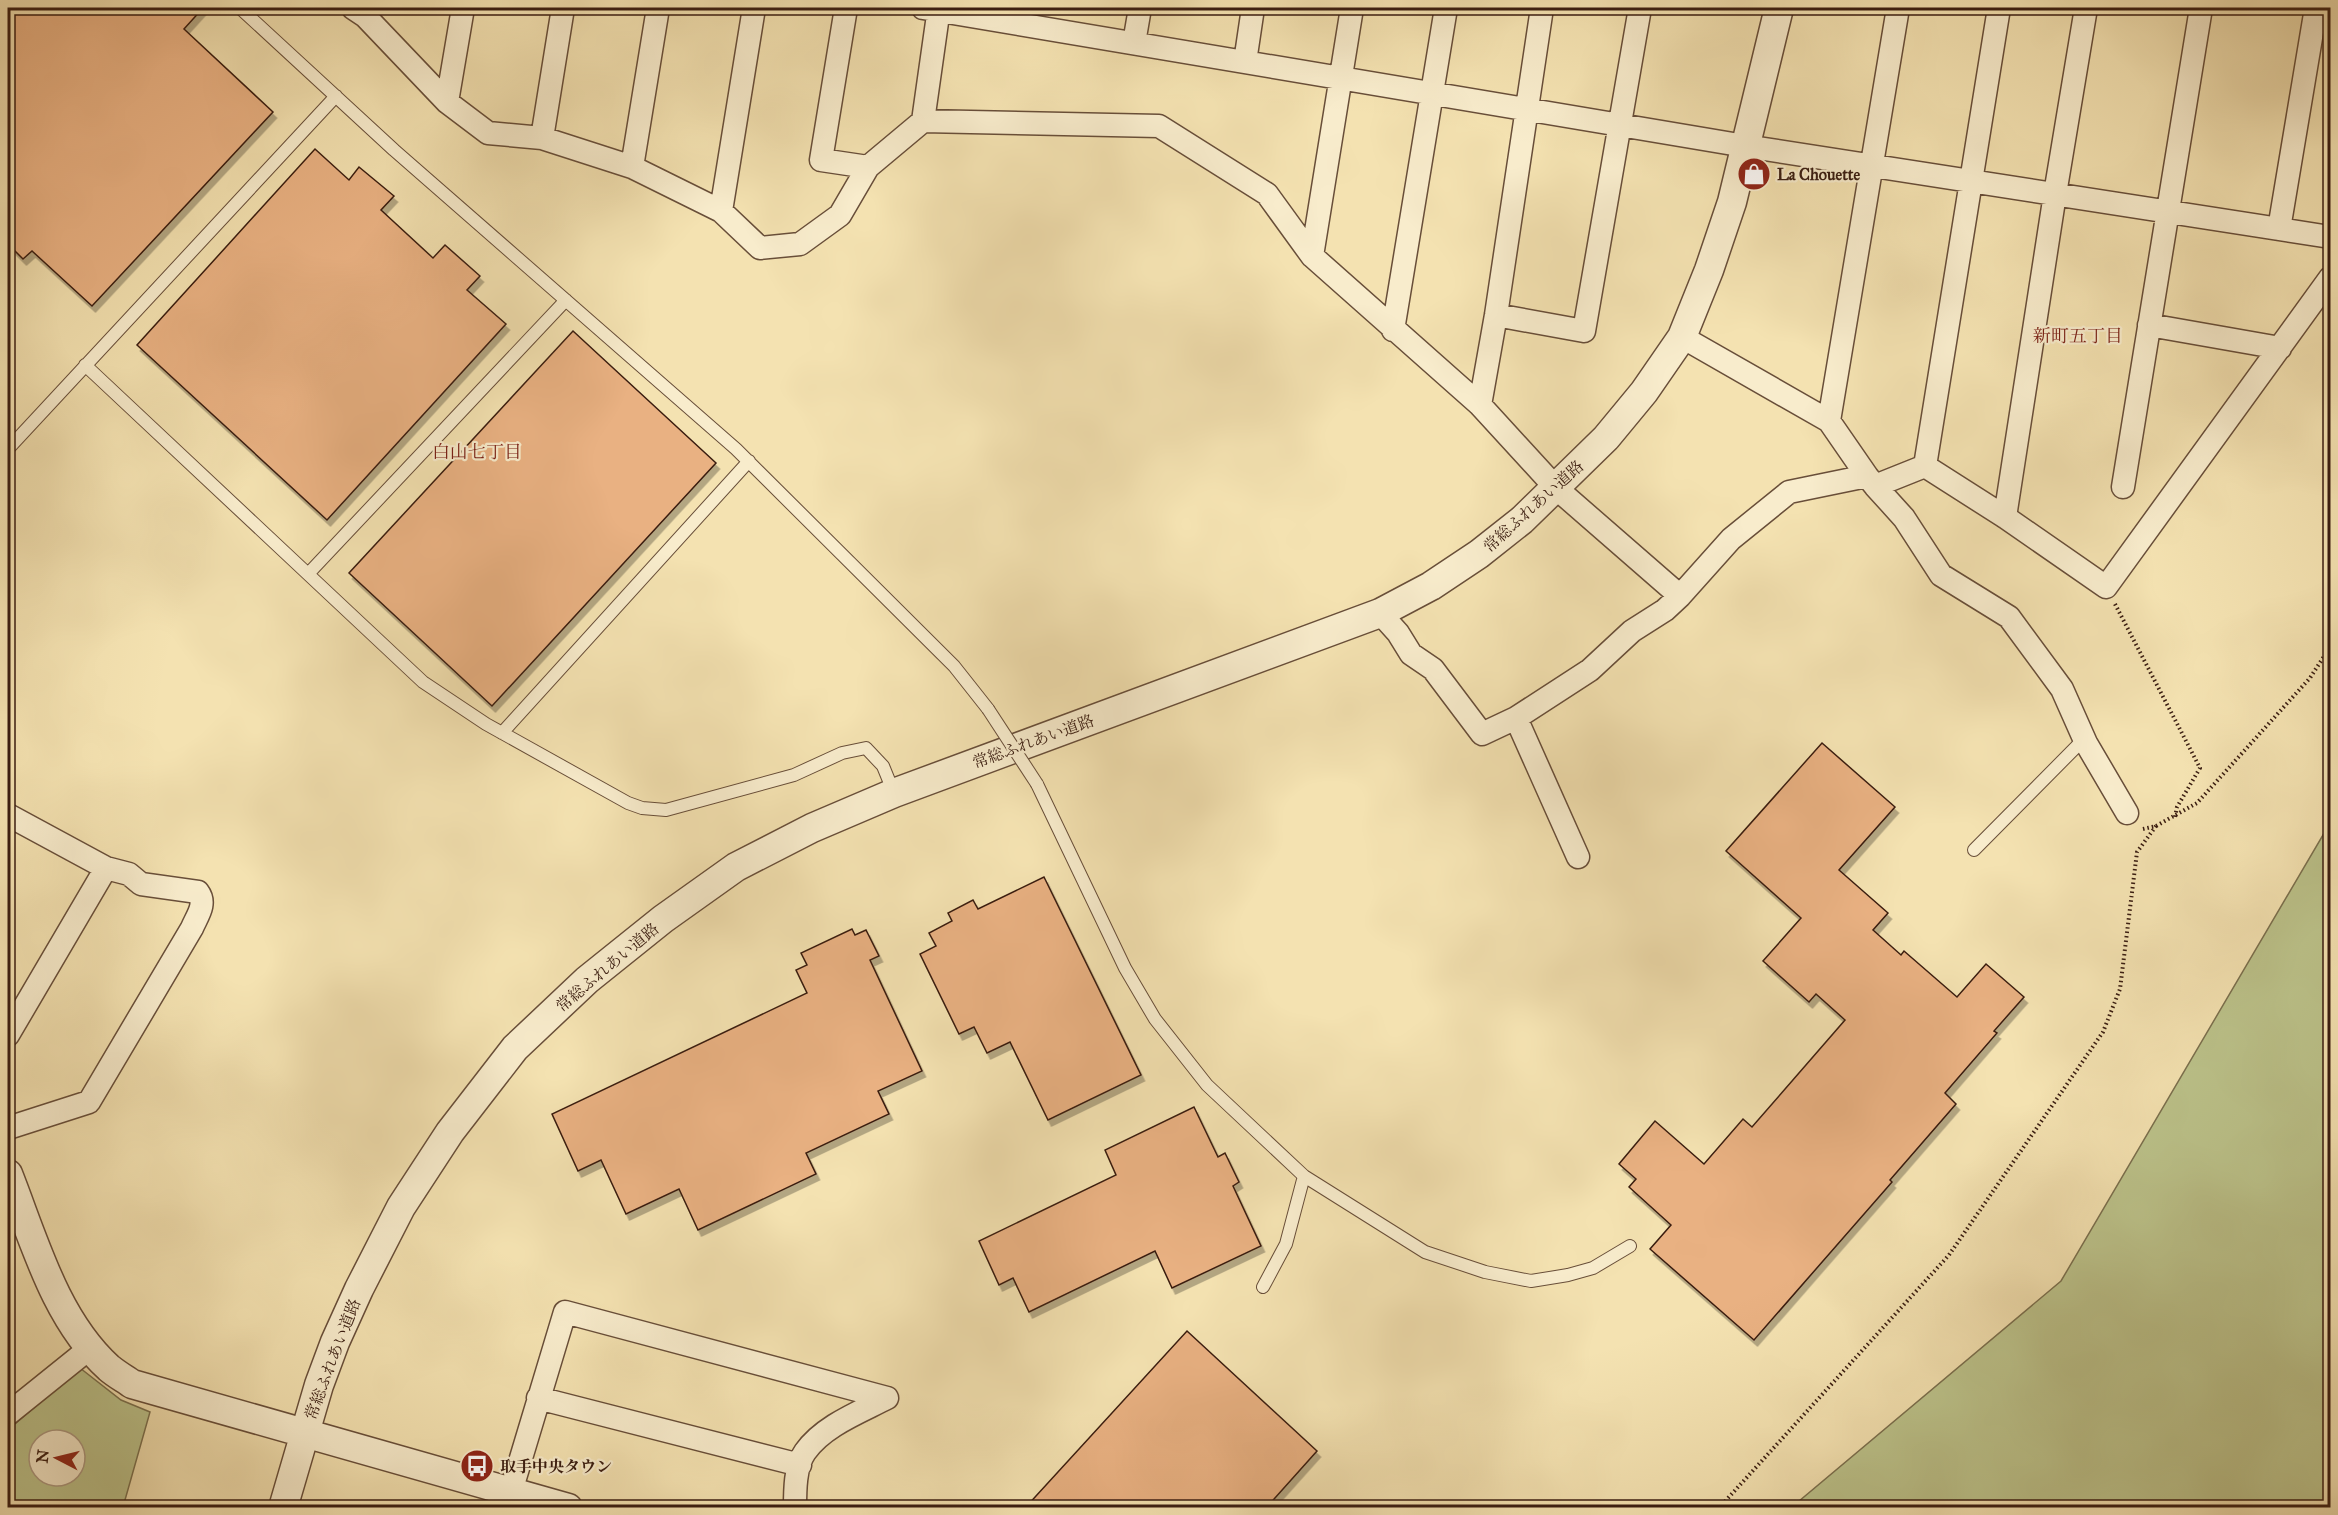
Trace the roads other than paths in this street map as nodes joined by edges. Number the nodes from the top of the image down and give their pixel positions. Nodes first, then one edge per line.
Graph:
1 (240, 8) edge
2 (463, 8) edge
3 (563, 8) edge
4 (658, 8) edge
5 (754, 8) edge
6 (846, 8) edge
7 (934, 8) edge
8 (1140, 8) edge
9 (1253, 8) edge
10 (1352, 8) edge
11 (1446, 8) edge
12 (1542, 8) edge
13 (1640, 8) edge
14 (1779, 8) edge
15 (1898, 8) edge
16 (1999, 8) edge
17 (2086, 8) edge
18 (2201, 8) edge
19 (2316, 8) edge
20 (361, 10) edge
21 (1037, 17) edge
22 (1134, 43) junction
23 (1245, 62) junction
24 (1340, 78) junction
25 (1432, 93) junction
26 (336, 96) junction
27 (447, 102) junction
28 (1526, 109) junction
29 (923, 121) junction
30 (1618, 124) junction
31 (542, 138) junction
32 (1745, 146) junction
33 (1872, 165) junction
34 (868, 166) junction
35 (632, 167) junction
36 (1972, 181) junction
37 (2055, 194) junction
38 (721, 211) junction
39 (2168, 212) junction
40 (2279, 229) junction
41 (2331, 237) edge
42 (1312, 256) junction
43 (2331, 278) edge
44 (566, 300) junction
45 (1496, 315) junction
46 (2149, 325) junction
47 (1393, 330) junction
48 (1682, 337) junction
49 (2280, 348) junction
50 (85, 365) junction
51 (1480, 405) junction
52 (1829, 421) junction
53 (8, 449) edge
54 (748, 461) junction
55 (1925, 466) junction
56 (1871, 481) junction
57 (2123, 487) dead end
58 (1556, 488) junction
59 (2005, 517) junction
60 (308, 573) junction
61 (1680, 596) junction
62 (1380, 613) junction
63 (1516, 718) junction
64 (502, 733) junction
65 (2084, 739) junction
66 (894, 793) junction
67 (2127, 813) road end
68 (9, 819) edge
69 (1974, 850) dead end
70 (1578, 857) dead end
71 (106, 868) junction
72 (8, 1035) edge
73 (8, 1128) edge
74 (8, 1174) edge
75 (1304, 1176) junction
76 (1630, 1246) dead end
77 (1263, 1287) dead end
78 (90, 1348) junction
79 (538, 1398) junction
80 (8, 1414) edge
81 (304, 1432) junction
82 (800, 1466) junction
83 (508, 1499) edge
84 (283, 1508) edge
85 (568, 1508) edge
86 (795, 1508) edge

1 - 26 lane
2 - 27 street
3 - 31 street
4 - 35 street
5 - 38 street
6 - 34 street
7 - 21 street
7 - 29 street
8 - 22 street
9 - 23 street
10 - 24 street
11 - 25 street
12 - 28 street
13 - 30 street
14 - 32 street, 常総ふれあい道路
15 - 33 street
16 - 36 street
17 - 37 street
18 - 39 street
19 - 40 street
20 - 27 street
21 - 22 street
22 - 23 street
23 - 24 street
24 - 25 street
24 - 42 street
25 - 28 street
25 - 47 street
26 - 44 lane
26 - 50 lane
27 - 31 street
28 - 30 street
28 - 45 street
29 - 34 street
29 - 42 street
30 - 32 street
30 - 45 street
31 - 35 street
32 - 33 street
32 - 48 street, 常総ふれあい道路
33 - 36 street
33 - 52 street
34 - 38 street
35 - 38 street
36 - 37 street
36 - 55 street
37 - 39 street
37 - 59 street
39 - 40 street
39 - 46 street
40 - 41 street
42 - 47 street
43 - 49 street
44 - 54 lane
44 - 60 lane
45 - 51 street
46 - 49 street
46 - 57 street
47 - 51 street
48 - 52 street
48 - 58 street, 常総ふれあい道路
49 - 59 street
50 - 53 lane
50 - 60 lane
51 - 58 street
52 - 56 street
54 - 64 lane
54 - 75 lane, bridge
55 - 56 street
55 - 59 street
56 - 61 street
56 - 65 street
58 - 61 street
58 - 62 street, 常総ふれあい道路
60 - 64 lane
61 - 63 street
62 - 63 street
62 - 66 street, 常総ふれあい道路
63 - 70 street
64 - 66 lane
65 - 67 street
65 - 69 lane
66 - 81 street, 常総ふれあい道路
68 - 71 street
71 - 72 street
71 - 73 street
74 - 78 street
75 - 76 lane
75 - 77 lane
78 - 80 street
78 - 81 street
79 - 82 street
79 - 82 street
79 - 83 street
81 - 83 street
81 - 84 street, 常総ふれあい道路
82 - 86 street
83 - 85 street

